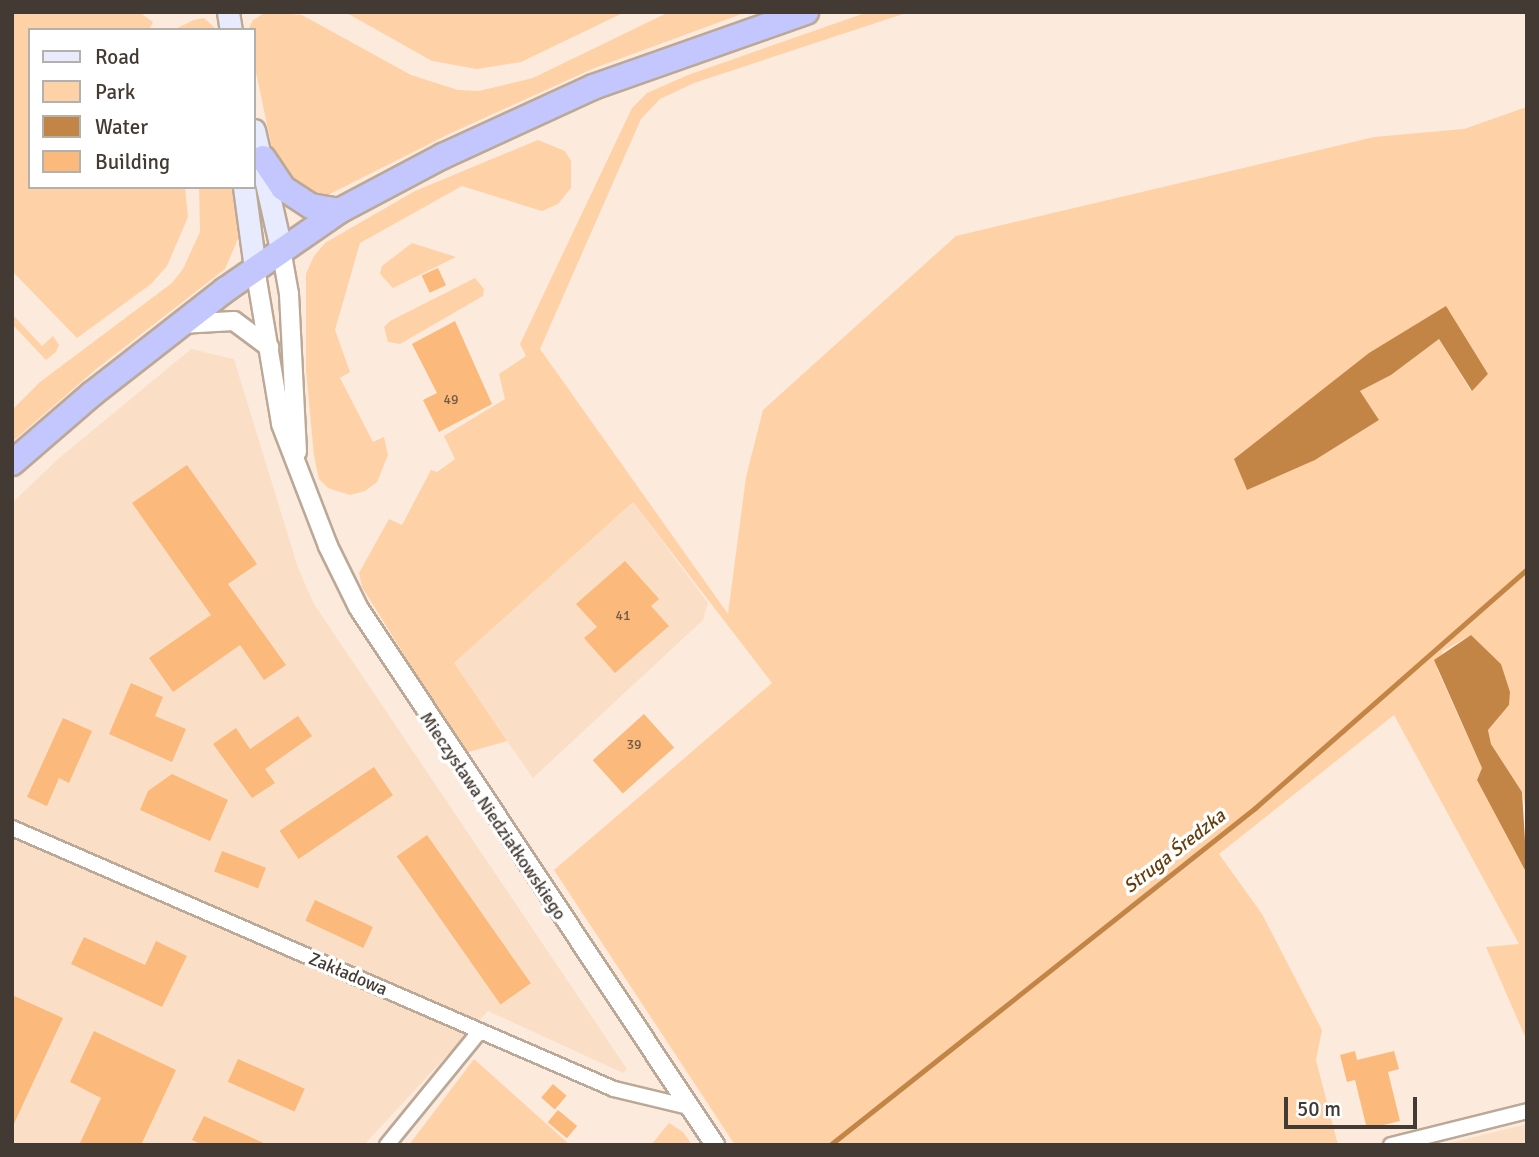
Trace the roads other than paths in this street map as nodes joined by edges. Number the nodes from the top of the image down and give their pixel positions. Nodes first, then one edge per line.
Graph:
1 (806, 12) edge
2 (256, 136) edge
3 (263, 158) junction
4 (244, 189) edge
5 (339, 211) junction
6 (281, 248) junction
7 (255, 268) junction
8 (181, 324) junction
9 (269, 347) junction
10 (12, 463) edge
11 (298, 472) junction
12 (12, 828) edge
13 (480, 1031) junction
14 (689, 1107) junction
15 (1527, 1111) edge
16 (387, 1145) edge
17 (715, 1145) edge
18 (1391, 1145) edge

1 - 5 highway
2 - 3 main road
3 - 5 highway
3 - 6 main road
4 - 7 main road
5 - 6 highway
6 - 7 highway
6 - 11 street, Mieczysława Niedziałkowskiego
7 - 8 highway
7 - 9 street, Mieczysława Niedziałkowskiego
8 - 9 street
8 - 10 highway
9 - 11 street, Mieczysława Niedziałkowskiego
11 - 14 street, Mieczysława Niedziałkowskiego
12 - 13 street, Zakładowa
13 - 14 street, Zakładowa
13 - 16 street
14 - 17 street, Mieczysława Niedziałkowskiego
15 - 18 street

